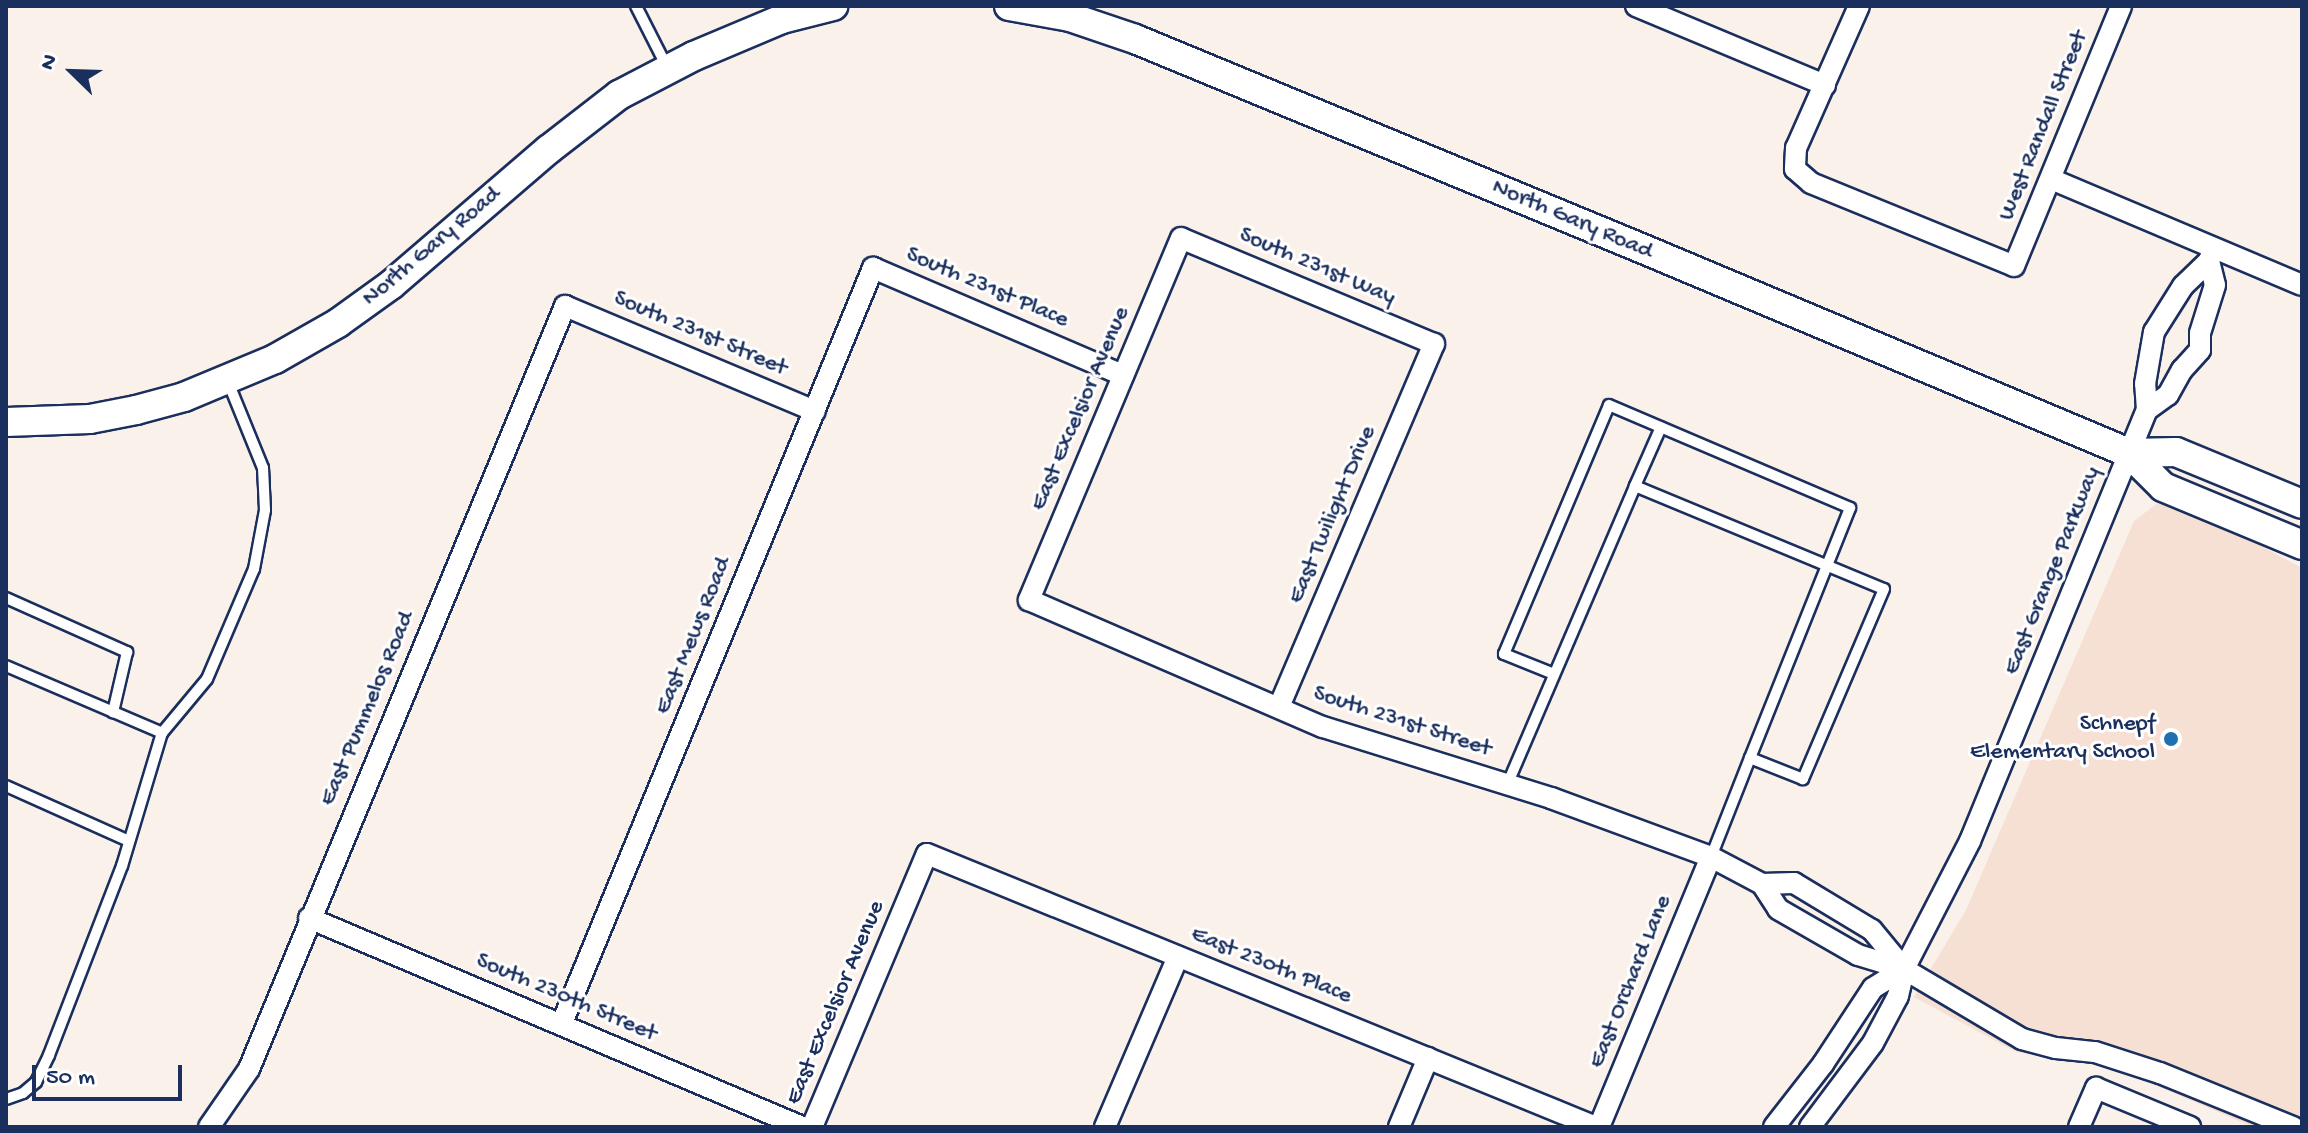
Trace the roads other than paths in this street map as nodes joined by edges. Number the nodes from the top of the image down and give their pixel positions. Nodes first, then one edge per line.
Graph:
1 (636, 6) edge
2 (833, 6) edge
3 (1009, 6) edge
4 (1636, 6) edge
5 (1859, 6) edge
6 (2121, 6) edge
7 (668, 70) junction
8 (1825, 85) junction
9 (2051, 179) junction
10 (1181, 238) joint
11 (2211, 255) junction
12 (873, 268) joint
13 (2302, 285) edge
14 (565, 306) joint
15 (2167, 317) junction
16 (2200, 333) junction
17 (1434, 344) joint
18 (1123, 375) junction
19 (228, 380) junction
20 (2147, 410) junction
21 (815, 411) junction
22 (6, 422) edge
23 (1661, 427) junction
24 (2129, 453) junction
25 (1635, 486) junction
26 (2302, 504) edge
27 (2302, 545) edge
28 (1829, 567) junction
29 (6, 598) edge
30 (1029, 600) joint
31 (6, 666) edge
32 (1554, 674) junction
33 (1279, 707) junction
34 (113, 712) junction
35 (162, 733) junction
36 (1750, 758) junction
37 (1507, 785) junction
38 (6, 786) edge
39 (129, 841) junction
40 (927, 854) joint
41 (1711, 857) junction
42 (1762, 884) junction
43 (309, 918) junction
44 (1178, 957) junction
45 (1904, 969) junction
46 (562, 1023) junction
47 (1428, 1058) junction
48 (6, 1099) edge
49 (209, 1127) edge
50 (802, 1127) edge
51 (812, 1127) edge
52 (1105, 1127) edge
53 (1399, 1127) edge
54 (1598, 1127) edge
55 (1774, 1127) edge
56 (1810, 1127) edge
57 (2079, 1127) edge
58 (2190, 1127) edge
59 (2293, 1127) edge

1 - 7 lane
2 - 7 main road, North Gary Road
3 - 24 main road, North Gary Road
4 - 8 street
5 - 8 street
6 - 9 street, West Randall Street
7 - 19 main road, North Gary Road
8 - 9 street, West Randall Street
9 - 11 street
10 - 17 street, South 231st Way
10 - 18 street, East Excelsior Avenue
11 - 13 street
11 - 15 street
11 - 16 street
12 - 18 street, South 231st Place
12 - 21 street, East Mews Road
14 - 21 street, South 231st Street
14 - 43 street, East Pummelos Road
15 - 16 street
15 - 20 street
16 - 20 street
17 - 33 street, East Twilight Drive
18 - 30 street, East Excelsior Avenue
19 - 22 main road, North Gary Road
19 - 35 lane
20 - 24 street, East Grange Parkway
21 - 46 street, East Mews Road
23 - 25 lane
23 - 28 lane
23 - 32 lane
24 - 26 main road, North Gary Road
24 - 27 main road, North Gary Road
24 - 45 street, East Grange Parkway
25 - 28 lane
25 - 32 lane
28 - 36 lane
28 - 36 lane
29 - 34 lane
30 - 33 street, South 231st Street
31 - 34 lane
32 - 37 lane
33 - 37 street, South 231st Street
34 - 35 lane
35 - 39 lane
36 - 41 lane
37 - 41 street, South 231st Street
38 - 39 lane
39 - 48 lane
40 - 44 street, East 230th Place
40 - 51 street, East Excelsior Avenue
41 - 42 street, South 231st Street
41 - 54 street, East Orchard Lane
42 - 45 street, South 231st Street
42 - 45 street, South 231st Street
43 - 46 street, South 230th Street
43 - 49 street, East Pummelos Road
44 - 47 street, East 230th Place
44 - 52 street
45 - 55 street, East Grange Parkway
45 - 56 street, East Grange Parkway
45 - 59 street, South 231st Street
46 - 50 street, South 230th Street
47 - 53 street
47 - 54 street, East 230th Place
57 - 58 street

